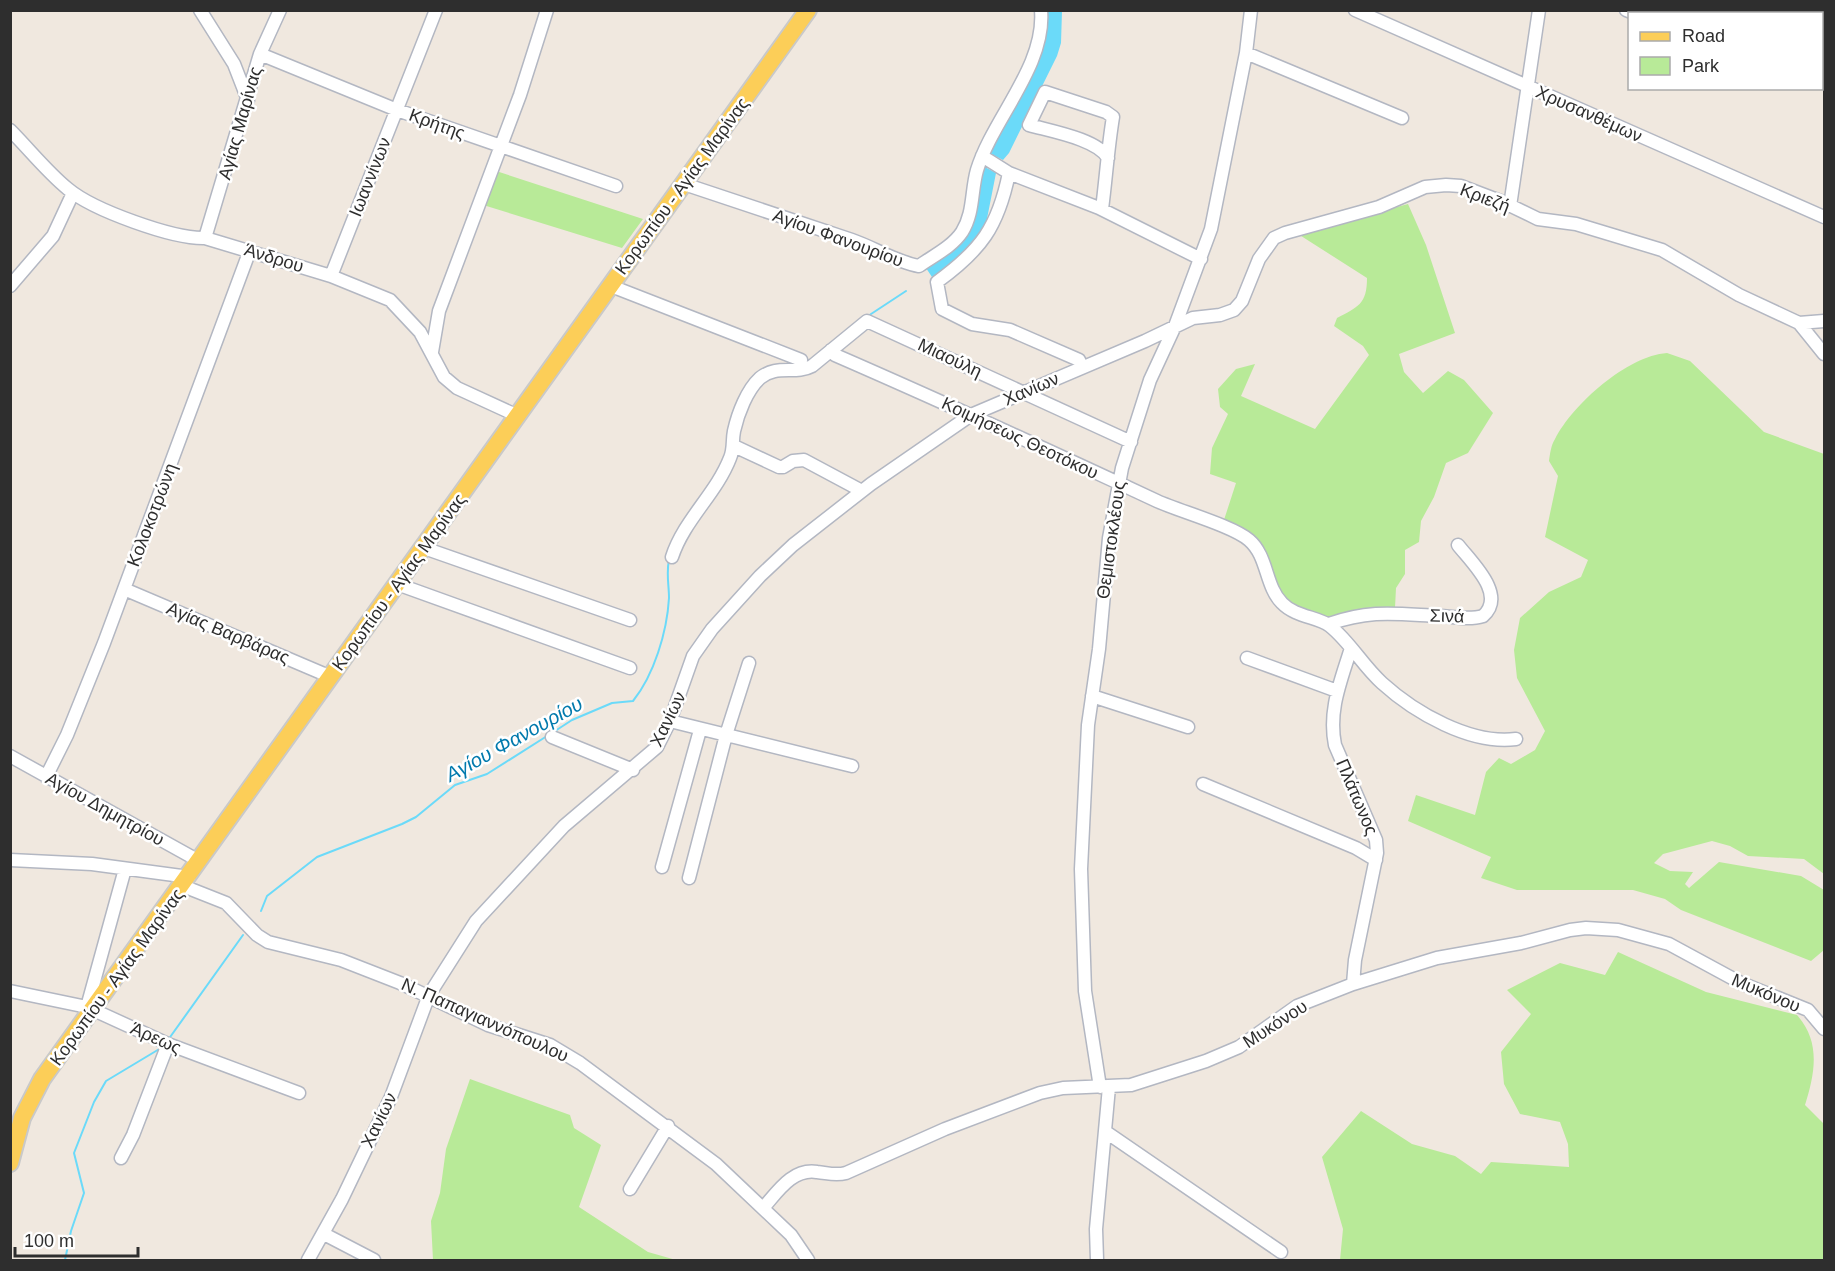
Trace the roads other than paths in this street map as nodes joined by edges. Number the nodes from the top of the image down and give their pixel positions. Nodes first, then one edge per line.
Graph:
1 (200, 10) edge
2 (280, 10) edge
3 (436, 10) edge
4 (547, 10) edge
5 (808, 10) edge
6 (1041, 10) edge
7 (1251, 10) edge
8 (1355, 10) edge
9 (1539, 10) edge
10 (1246, 53) junction
11 (260, 54) junction
12 (1526, 86) junction
13 (248, 100) junction
14 (397, 110) junction
15 (1402, 118) dead end
16 (10, 130) edge
17 (501, 147) junction
18 (984, 158) junction
19 (1108, 158) junction
20 (1004, 169) junction
21 (684, 184) junction
22 (616, 186) dead end
23 (74, 193) junction
24 (1510, 206) junction
25 (1102, 209) junction
26 (1824, 217) edge
27 (205, 238) junction
28 (250, 250) junction
29 (1201, 259) junction
30 (331, 276) junction
31 (10, 286) edge
32 (611, 286) junction
33 (1824, 321) edge
34 (1798, 323) junction
35 (1175, 326) junction
36 (831, 350) junction
37 (432, 352) junction
38 (1824, 354) edge
39 (801, 360) dead end
40 (1082, 367) junction
41 (1023, 392) junction
42 (971, 415) junction
43 (518, 416) junction
44 (1131, 442) junction
45 (734, 446) junction
46 (1120, 484) junction
47 (862, 491) junction
48 (1458, 545) dead end
49 (424, 548) junction
50 (672, 557) dead end
51 (397, 584) junction
52 (124, 589) junction
53 (630, 620) dead end
54 (1329, 624) junction
55 (1351, 648) junction
56 (1246, 658) dead end
57 (749, 663) dead end
58 (630, 668) dead end
59 (331, 677) junction
60 (1337, 691) junction
61 (1092, 696) junction
62 (670, 721) junction
63 (1188, 727) dead end
64 (700, 730) junction
65 (726, 735) junction
66 (552, 737) dead end
67 (1516, 739) dead end
68 (10, 756) edge
69 (852, 766) dead end
70 (633, 770) junction
71 (46, 777) junction
72 (1203, 784) dead end
73 (1376, 840) junction
74 (1356, 848) junction
75 (10, 860) edge
76 (1376, 860) junction
77 (199, 861) junction
78 (662, 867) dead end
79 (125, 869) junction
80 (689, 878) dead end
81 (186, 882) junction
82 (1353, 984) junction
83 (10, 991) edge
84 (429, 995) junction
85 (91, 1008) junction
86 (1824, 1029) edge
87 (164, 1042) junction
88 (1104, 1087) junction
89 (299, 1093) dead end
90 (668, 1126) junction
91 (1106, 1132) junction
92 (121, 1158) dead end
93 (10, 1162) edge
94 (630, 1189) dead end
95 (764, 1207) junction
96 (324, 1234) junction
97 (1281, 1252) dead end
98 (308, 1260) edge
99 (374, 1260) edge
100 (808, 1260) edge
101 (1097, 1260) edge

1 - 13 street
2 - 11 street, Αγίας Μαρίνας
3 - 14 street, Ιωαννίνων
4 - 17 street
5 - 21 main road, Κορωπίου - Αγίας Μαρίνας
6 - 18 street, Αγίου Φανουρίου
7 - 10 street, Θεμιστοκλέους
8 - 12 street, Χρυσανθέμων
9 - 12 street
10 - 15 street
10 - 29 street, Θεμιστοκλέους
11 - 13 street, Αγίας Μαρίνας
11 - 14 street, Κρήτης
12 - 24 street
12 - 26 street, Χρυσανθέμων
13 - 27 street, Αγίας Μαρίνας
14 - 17 street, Κρήτης
14 - 30 street, Ιωαννίνων
16 - 23 street, Άνδρου
17 - 22 street, Κρήτης
17 - 37 street
18 - 20 street
18 - 21 street, Αγίου Φανουρίου
19 - 19 street
19 - 25 street
20 - 25 street
20 - 40 street
21 - 32 main road, Κορωπίου - Αγίας Μαρίνας
23 - 27 street, Άνδρου
23 - 31 street
24 - 34 street, Κριεζή
24 - 35 street, Κριεζή
25 - 29 street
27 - 28 street, Άνδρου
28 - 30 street, Άνδρου
28 - 52 street, Κολοκοτρώνη
29 - 35 street, Θεμιστοκλέους
30 - 37 street, Άνδρου
32 - 39 street
32 - 43 main road, Κορωπίου - Αγίας Μαρίνας
33 - 34 street, Κριεζή
34 - 38 street
35 - 40 street, Χανίων
35 - 44 street, Θεμιστοκλέους
36 - 41 street, Μιαούλη
36 - 42 street, Κοιμήσεως Θεοτόκου
36 - 45 street
37 - 43 street, Άνδρου
40 - 41 street, Χανίων
41 - 42 street, Χανίων
41 - 44 street, Μιαούλη
42 - 46 street, Κοιμήσεως Θεοτόκου
42 - 47 street, Χανίων
43 - 49 main road, Κορωπίου - Αγίας Μαρίνας
44 - 46 street, Θεμιστοκλέους
45 - 47 street
45 - 50 street
46 - 54 street, Κοιμήσεως Θεοτόκου
46 - 61 street, Θεμιστοκλέους
47 - 62 street, Χανίων
48 - 54 street, Σινά
49 - 51 main road, Κορωπίου - Αγίας Μαρίνας
49 - 53 street
51 - 58 street
51 - 59 main road, Κορωπίου - Αγίας Μαρίνας
52 - 59 street, Αγίας Βαρβάρας
52 - 71 street, Κολοκοτρώνη
54 - 55 street, Κοιμήσεως Θεοτόκου
55 - 60 street, Πλάτωνος
55 - 67 street, Κοιμήσεως Θεοτόκου
56 - 60 street
57 - 65 street
59 - 77 main road, Κορωπίου - Αγίας Μαρίνας
60 - 73 street, Πλάτωνος
61 - 63 street
61 - 88 street, Θεμιστοκλέους
62 - 64 street
62 - 70 street, Χανίων
64 - 65 street
64 - 78 street
65 - 69 street
65 - 80 street
66 - 70 street
68 - 71 street, Αγίου Δημητρίου
70 - 84 street, Χανίων
71 - 77 street, Αγίου Δημητρίου
72 - 74 street
73 - 74 street
73 - 76 street, Πλάτωνος
74 - 76 street
75 - 79 street, Ν. Παπαγιαννόπουλου
76 - 82 street, Πλάτωνος
77 - 81 main road, Κορωπίου - Αγίας Μαρίνας
79 - 81 street, Ν. Παπαγιαννόπουλου
79 - 85 street
81 - 84 street, Ν. Παπαγιαννόπουλου
81 - 85 main road, Κορωπίου - Αγίας Μαρίνας
82 - 86 street, Μυκόνου
82 - 88 street, Μυκόνου
83 - 85 street, Άρεως
84 - 90 street, Ν. Παπαγιαννόπουλου
84 - 96 street, Χανίων
85 - 87 street, Άρεως
85 - 93 main road, Κορωπίου - Αγίας Μαρίνας
87 - 89 street, Άρεως
87 - 92 street
88 - 91 street, Θεμιστοκλέους
88 - 95 street, Μυκόνου
90 - 94 street
90 - 95 street, Ν. Παπαγιαννόπουλου
91 - 97 street
91 - 101 street, Θεμιστοκλέους
95 - 100 street, Ν. Παπαγιαννόπουλου
96 - 98 street, Χανίων
96 - 99 street

